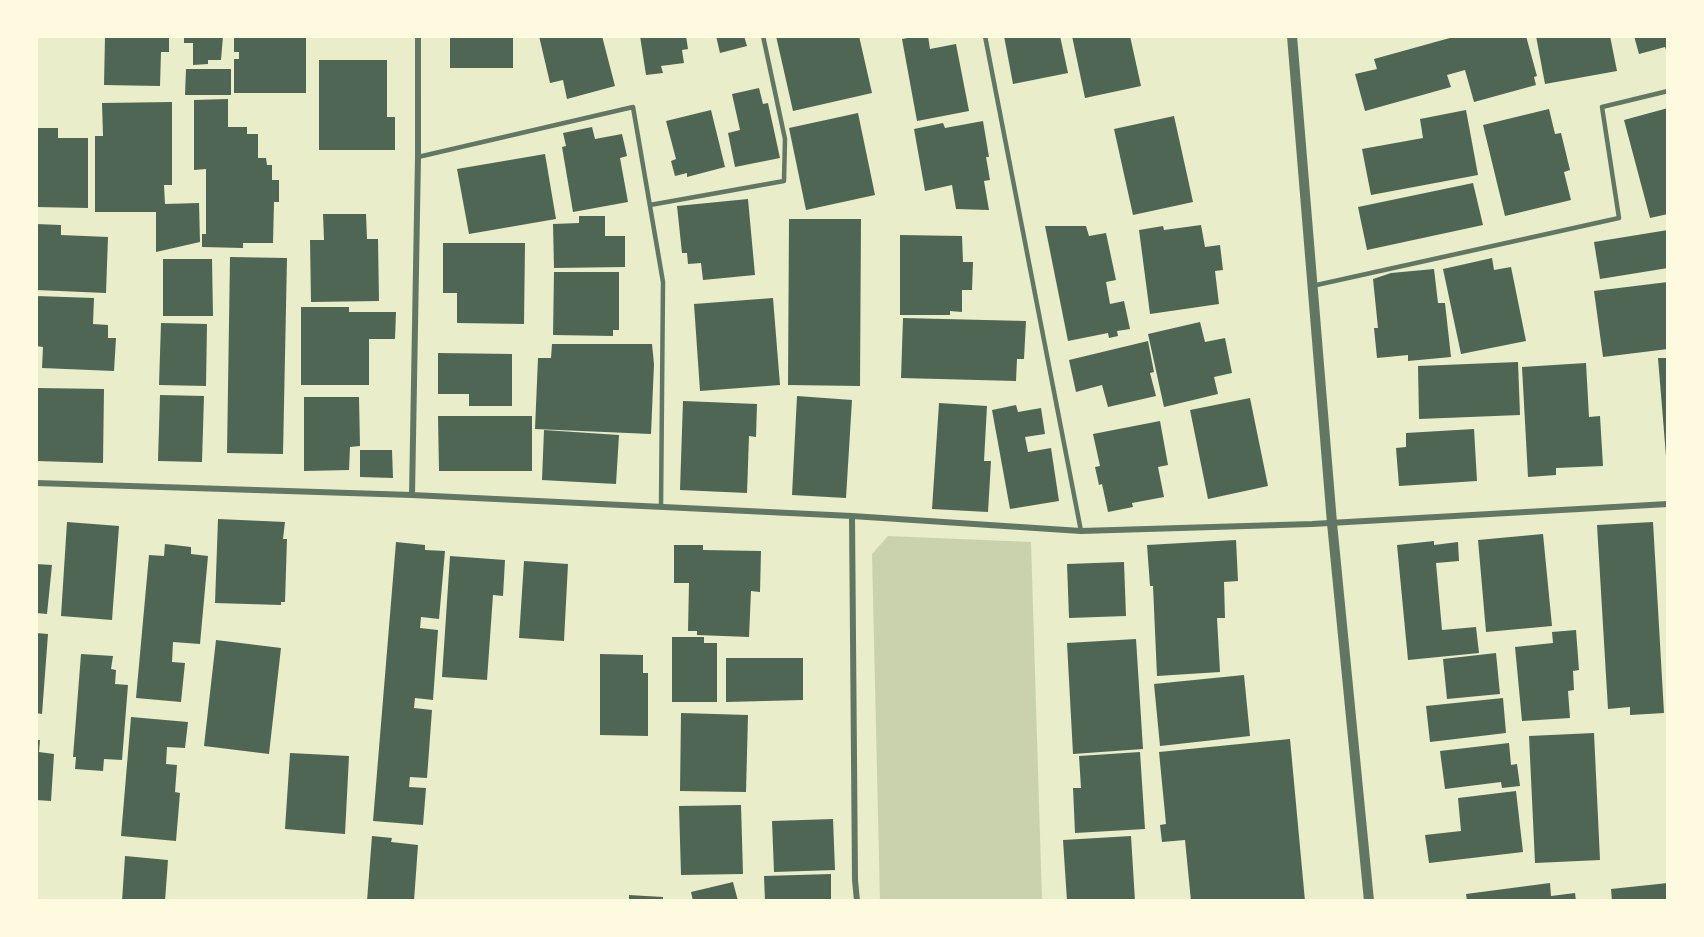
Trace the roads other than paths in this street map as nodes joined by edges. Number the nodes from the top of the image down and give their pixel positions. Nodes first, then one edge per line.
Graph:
1 (418, 36) edge
2 (763, 36) edge
3 (986, 36) edge
4 (1292, 36) edge
5 (1668, 91) edge
6 (418, 157) junction
7 (650, 206) junction
8 (1312, 286) junction
9 (36, 483) edge
10 (412, 495) junction
11 (1668, 504) edge
12 (661, 507) junction
13 (852, 516) junction
14 (1332, 524) junction
15 (1081, 531) junction
16 (857, 901) edge
17 (1370, 901) edge

1 - 6 street
2 - 7 lane
3 - 15 lane
4 - 8 street
5 - 8 lane
6 - 7 lane
6 - 10 street
7 - 12 lane
8 - 14 street
9 - 10 street
10 - 12 street
11 - 14 street
12 - 13 street
13 - 15 street
13 - 16 street
14 - 15 street
14 - 17 street

